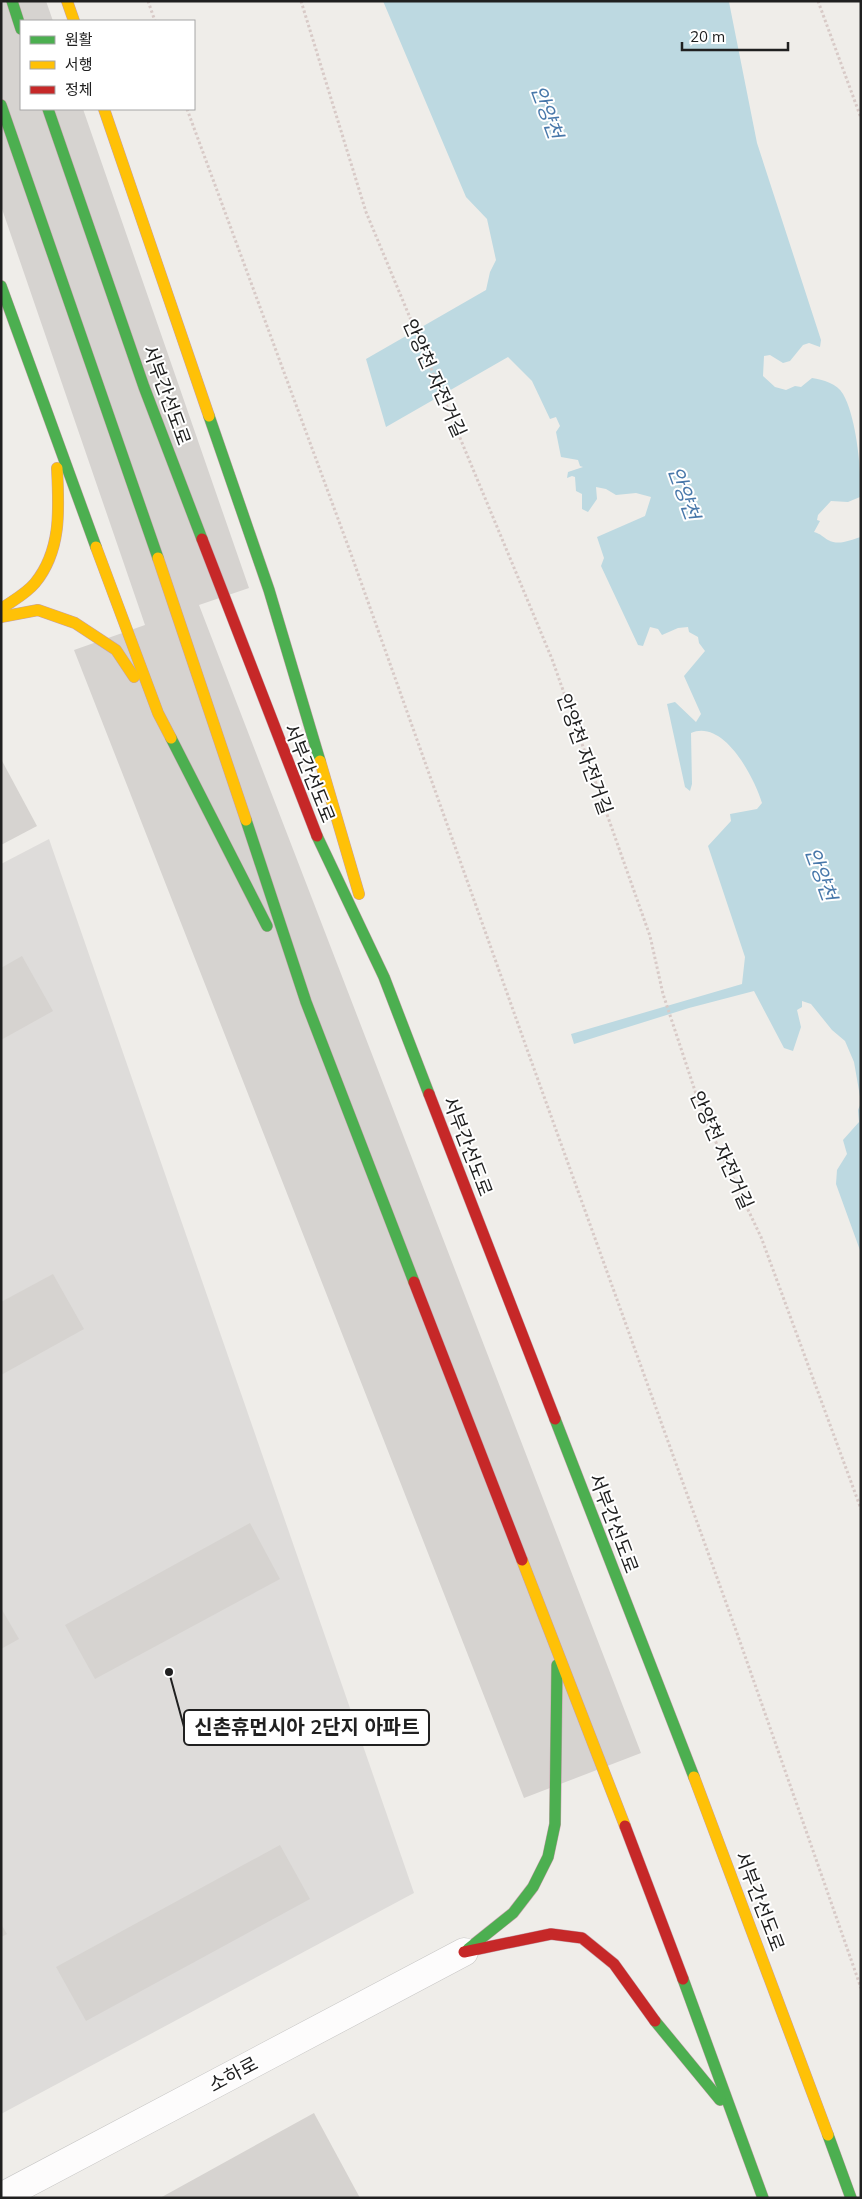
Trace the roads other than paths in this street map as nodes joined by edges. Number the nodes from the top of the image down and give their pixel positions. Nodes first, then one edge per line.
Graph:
1 (12, 1) edge
2 (67, 1) edge
3 (74, 20) edge
4 (20, 27) edge
5 (1, 105) edge
6 (48, 110) edge
7 (104, 110) edge
8 (1, 286) edge
9 (57, 444) junction
10 (1, 610) edge
11 (1, 617) edge
12 (158, 713) junction
13 (384, 977) junction
14 (306, 1002) junction
15 (557, 1651) junction
16 (464, 1952) junction
17 (733, 2116) junction
18 (1, 2197) edge
19 (763, 2198) edge
20 (851, 2198) edge

1 - 4 highway
2 - 3 highway
5 - 14 highway
6 - 13 highway, 서부간선도로
7 - 13 highway
8 - 9 highway
9 - 10 highway
9 - 12 highway
11 - 12 highway
12 - 14 highway
13 - 20 highway, 서부간선도로
14 - 15 highway
15 - 16 highway
15 - 17 highway
16 - 17 highway
16 - 18 street, 소하로
17 - 19 highway

